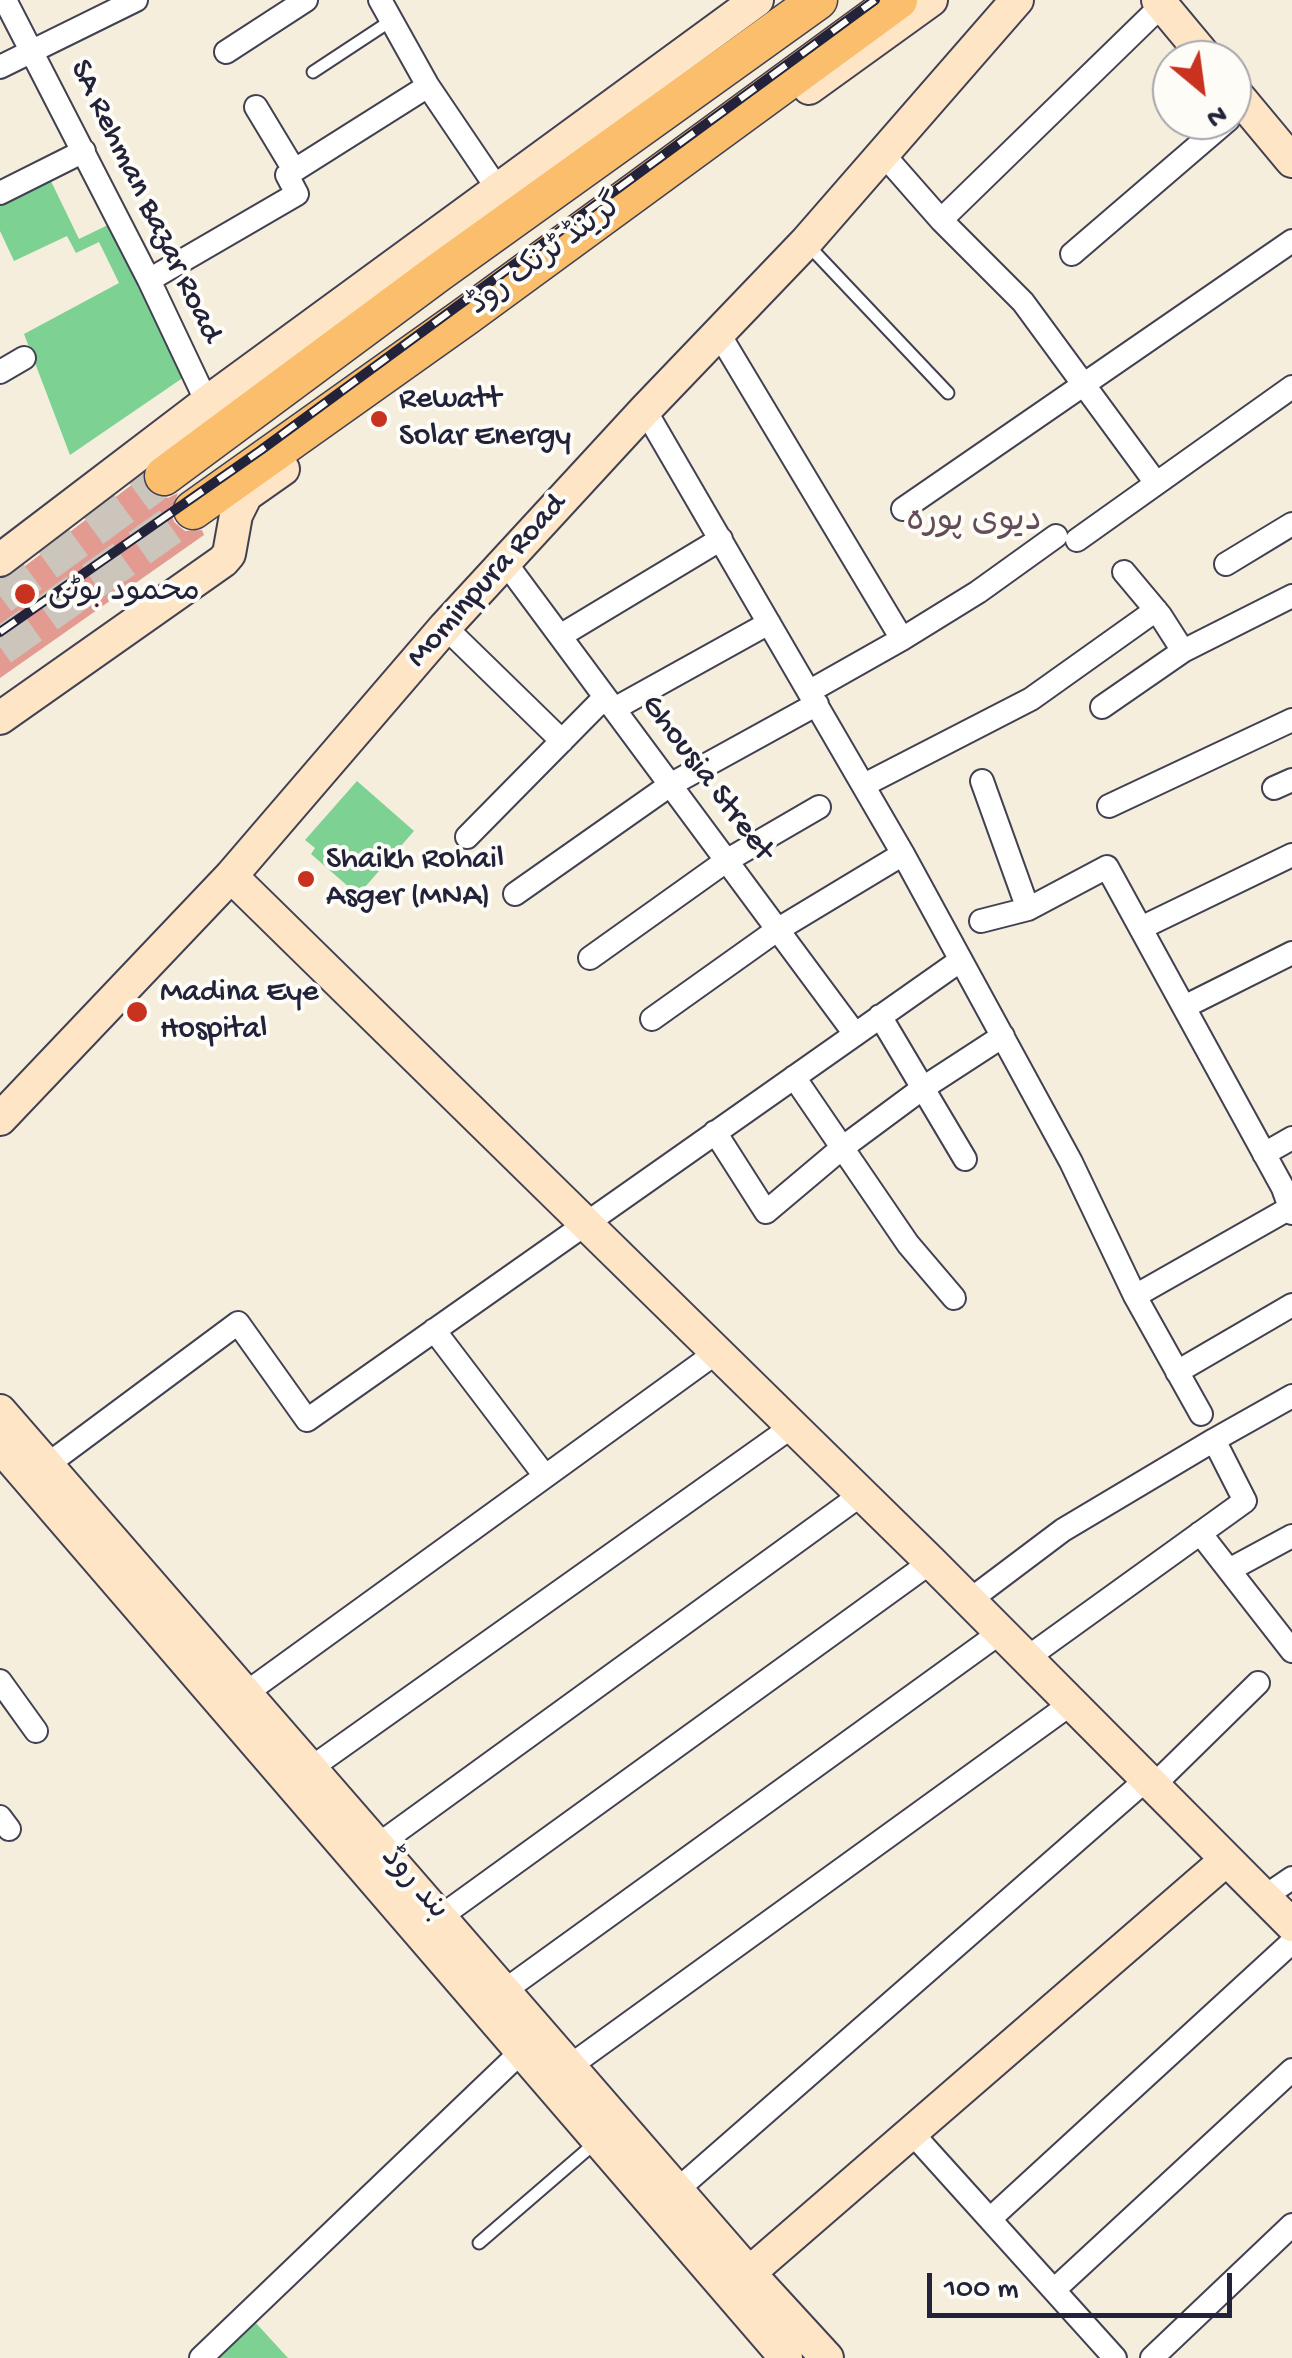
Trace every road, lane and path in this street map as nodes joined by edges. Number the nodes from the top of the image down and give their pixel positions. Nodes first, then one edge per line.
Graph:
1 (5, 0) edge
2 (136, 0) edge
3 (306, 0) edge
4 (818, 0) edge
5 (898, 0) edge
6 (931, 0) edge
7 (1017, 0) edge
8 (1160, 2) edge
9 (736, 6) edge
10 (389, 7) edge
11 (1191, 40) edge
12 (32, 51) junction
13 (226, 52) dead end
14 (0, 67) edge
15 (313, 72) dead end
16 (428, 86) junction
17 (256, 107) dead end
18 (1252, 123) edge
19 (1198, 140) edge
20 (84, 151) junction
21 (883, 154) junction
22 (1292, 160) edge
23 (294, 170) junction
24 (497, 188) junction
25 (0, 192) edge
26 (941, 220) junction
27 (1292, 241) edge
28 (806, 242) junction
29 (1072, 254) dead end
30 (439, 272) junction
31 (149, 280) junction
32 (466, 316) junction
33 (719, 334) junction
34 (24, 358) dead end
35 (0, 372) edge
36 (1084, 385) junction
37 (1292, 387) edge
38 (948, 394) dead end
39 (645, 410) junction
40 (214, 418) junction
41 (164, 476) tunnel mouth
42 (1156, 484) junction
43 (192, 510) tunnel mouth
44 (903, 510) dead end
45 (1292, 524) edge
46 (721, 539) junction
47 (0, 560) edge
48 (505, 562) junction
49 (1226, 564) dead end
50 (1124, 572) dead end
51 (1292, 596) edge
52 (1156, 610) junction
53 (770, 622) junction
54 (446, 627) junction
55 (560, 636) junction
56 (902, 639) junction
57 (1183, 650) junction
58 (813, 698) junction
59 (609, 703) junction
60 (1102, 707) dead end
61 (0, 718) edge
62 (1292, 720) edge
63 (562, 741) junction
64 (982, 781) dead end
65 (670, 785) junction
66 (864, 785) junction
67 (1109, 806) dead end
68 (818, 807) dead end
69 (467, 837) dead end
70 (904, 854) junction
71 (1292, 856) edge
72 (726, 861) junction
73 (231, 876) junction
74 (514, 894) dead end
75 (1028, 910) junction
76 (981, 920) dead end
77 (1141, 928) junction
78 (777, 930) junction
79 (1292, 952) edge
80 (590, 958) dead end
81 (961, 960) junction
82 (1184, 1006) junction
83 (880, 1016) junction
84 (652, 1019) dead end
85 (854, 1034) junction
86 (1003, 1036) junction
87 (794, 1077) junction
88 (923, 1088) junction
89 (0, 1119) edge
90 (715, 1132) junction
91 (1292, 1138) edge
92 (842, 1148) junction
93 (1264, 1154) junction
94 (965, 1159) dead end
95 (1291, 1210) edge
96 (585, 1222) junction
97 (1135, 1296) junction
98 (954, 1298) dead end
99 (1292, 1306) edge
100 (434, 1330) junction
101 (717, 1352) junction
102 (1177, 1372) junction
103 (1292, 1396) edge
104 (0, 1410) edge
105 (1201, 1414) dead end
106 (793, 1426) junction
107 (1214, 1440) junction
108 (0, 1446) edge
109 (47, 1465) junction
110 (545, 1476) junction
111 (862, 1494) junction
112 (1200, 1533) junction
113 (1292, 1536) edge
114 (932, 1562) junction
115 (1229, 1570) junction
116 (970, 1600) junction
117 (1001, 1632) junction
118 (1288, 1638) edge
119 (1027, 1658) junction
120 (0, 1681) edge
121 (1258, 1683) dead end
122 (246, 1693) junction
123 (1072, 1703) junction
124 (36, 1731) dead end
125 (311, 1768) junction
126 (1150, 1782) junction
127 (378, 1845) junction
128 (1226, 1860) junction
129 (1292, 1878) edge
130 (1264, 1896) junction
131 (440, 1917) junction
132 (1292, 1925) edge
133 (1292, 1942) edge
134 (504, 1991) junction
135 (522, 2052) junction
136 (570, 2066) junction
137 (1292, 2070) edge
138 (912, 2133) junction
139 (598, 2140) junction
140 (678, 2190) junction
141 (990, 2219) junction
142 (1292, 2226) edge
143 (479, 2243) dead end
144 (750, 2273) junction
145 (1054, 2290) junction
146 (200, 2358) edge
147 (786, 2358) edge
148 (828, 2358) edge
149 (1115, 2358) edge
150 (1152, 2358) edge

1 - 12 street, SA Rehman Bazar Road
2 - 12 street
3 - 13 street
4 - 30 main road, گرینڈ ٹرنک روڈ
5 - 32 main road, گرینڈ ٹرنک روڈ
6 - 61 street
7 - 21 street, Mominpura Road
8 - 11 street
8 - 26 street
9 - 24 street
10 - 15 lane
10 - 16 street
12 - 14 street
12 - 20 street, SA Rehman Bazar Road
16 - 23 street
16 - 24 street
17 - 23 street
18 - 22 street
19 - 29 street
20 - 25 street
20 - 31 street, SA Rehman Bazar Road
21 - 26 street
21 - 28 street, Mominpura Road
23 - 31 street
24 - 40 street
26 - 36 street
27 - 36 street
28 - 33 street, Mominpura Road
28 - 38 lane
30 - 32 main road
30 - 40 main road, گرینڈ ٹرنک روڈ
31 - 40 street, SA Rehman Bazar Road
32 - 43 main road, گرینڈ ٹرنک روڈ
33 - 39 street, Mominpura Road
33 - 56 street
34 - 35 street
36 - 42 street
36 - 44 street
37 - 42 street
39 - 46 street
39 - 48 street, Mominpura Road
40 - 41 main road, گرینڈ ٹرنک روڈ
40 - 47 street
42 - 56 street
45 - 49 street
46 - 53 street
46 - 55 street
48 - 54 street, Mominpura Road
48 - 55 street, Ghousia Street
50 - 52 street
51 - 57 street
52 - 57 street
52 - 66 street
53 - 58 street
53 - 59 street
54 - 63 street
54 - 73 street, Mominpura Road
55 - 59 street, Ghousia Street
56 - 58 street
57 - 60 street
58 - 65 street
58 - 66 street
59 - 63 street
59 - 65 street, Ghousia Street
62 - 67 street
63 - 69 street
64 - 75 street
65 - 72 street, Ghousia Street
65 - 74 street
66 - 70 street
68 - 72 street
70 - 78 street
70 - 81 street
71 - 77 street
72 - 78 street, Ghousia Street
72 - 80 street
73 - 89 street, Mominpura Road
73 - 96 street
75 - 76 street
75 - 77 street
77 - 82 street
78 - 84 street
78 - 85 street, Ghousia Street
79 - 82 street
81 - 83 street
81 - 86 street
82 - 93 street
83 - 85 street
83 - 88 street
85 - 87 street
86 - 88 street
86 - 97 street
87 - 90 street
87 - 92 street
88 - 92 street
88 - 94 street
90 - 92 street
90 - 96 street
91 - 93 street
92 - 98 street
93 - 95 street
95 - 97 street
96 - 100 street
96 - 101 street
97 - 102 street
99 - 102 street
100 - 109 street
100 - 110 street
101 - 106 street
101 - 110 street
102 - 105 street
103 - 107 street
104 - 109 street, بند روڈ
106 - 111 street
106 - 125 street
107 - 112 street
107 - 116 street
108 - 135 street, بند روڈ
109 - 122 street, بند روڈ
110 - 122 street
111 - 114 street
111 - 127 street
112 - 115 street
112 - 119 street
113 - 115 street
114 - 116 street
114 - 131 street
115 - 118 street
116 - 117 street
117 - 119 street
117 - 134 street
119 - 123 street
120 - 124 street
121 - 126 street
122 - 125 street, بند روڈ
123 - 126 street
123 - 136 street
125 - 127 street, بند روڈ
126 - 128 street
126 - 140 street
127 - 131 street, بند روڈ
128 - 130 street
128 - 138 street
129 - 130 street
130 - 132 street
131 - 134 street, بند روڈ
133 - 141 street
134 - 136 street, بند روڈ
135 - 139 street, بند روڈ
135 - 146 street
136 - 140 street, بند روڈ
137 - 145 street
138 - 141 street
138 - 144 street
139 - 143 lane
139 - 147 street, بند روڈ
140 - 144 street, بند روڈ
141 - 145 street
142 - 150 street
144 - 148 street, بند روڈ
145 - 149 street

